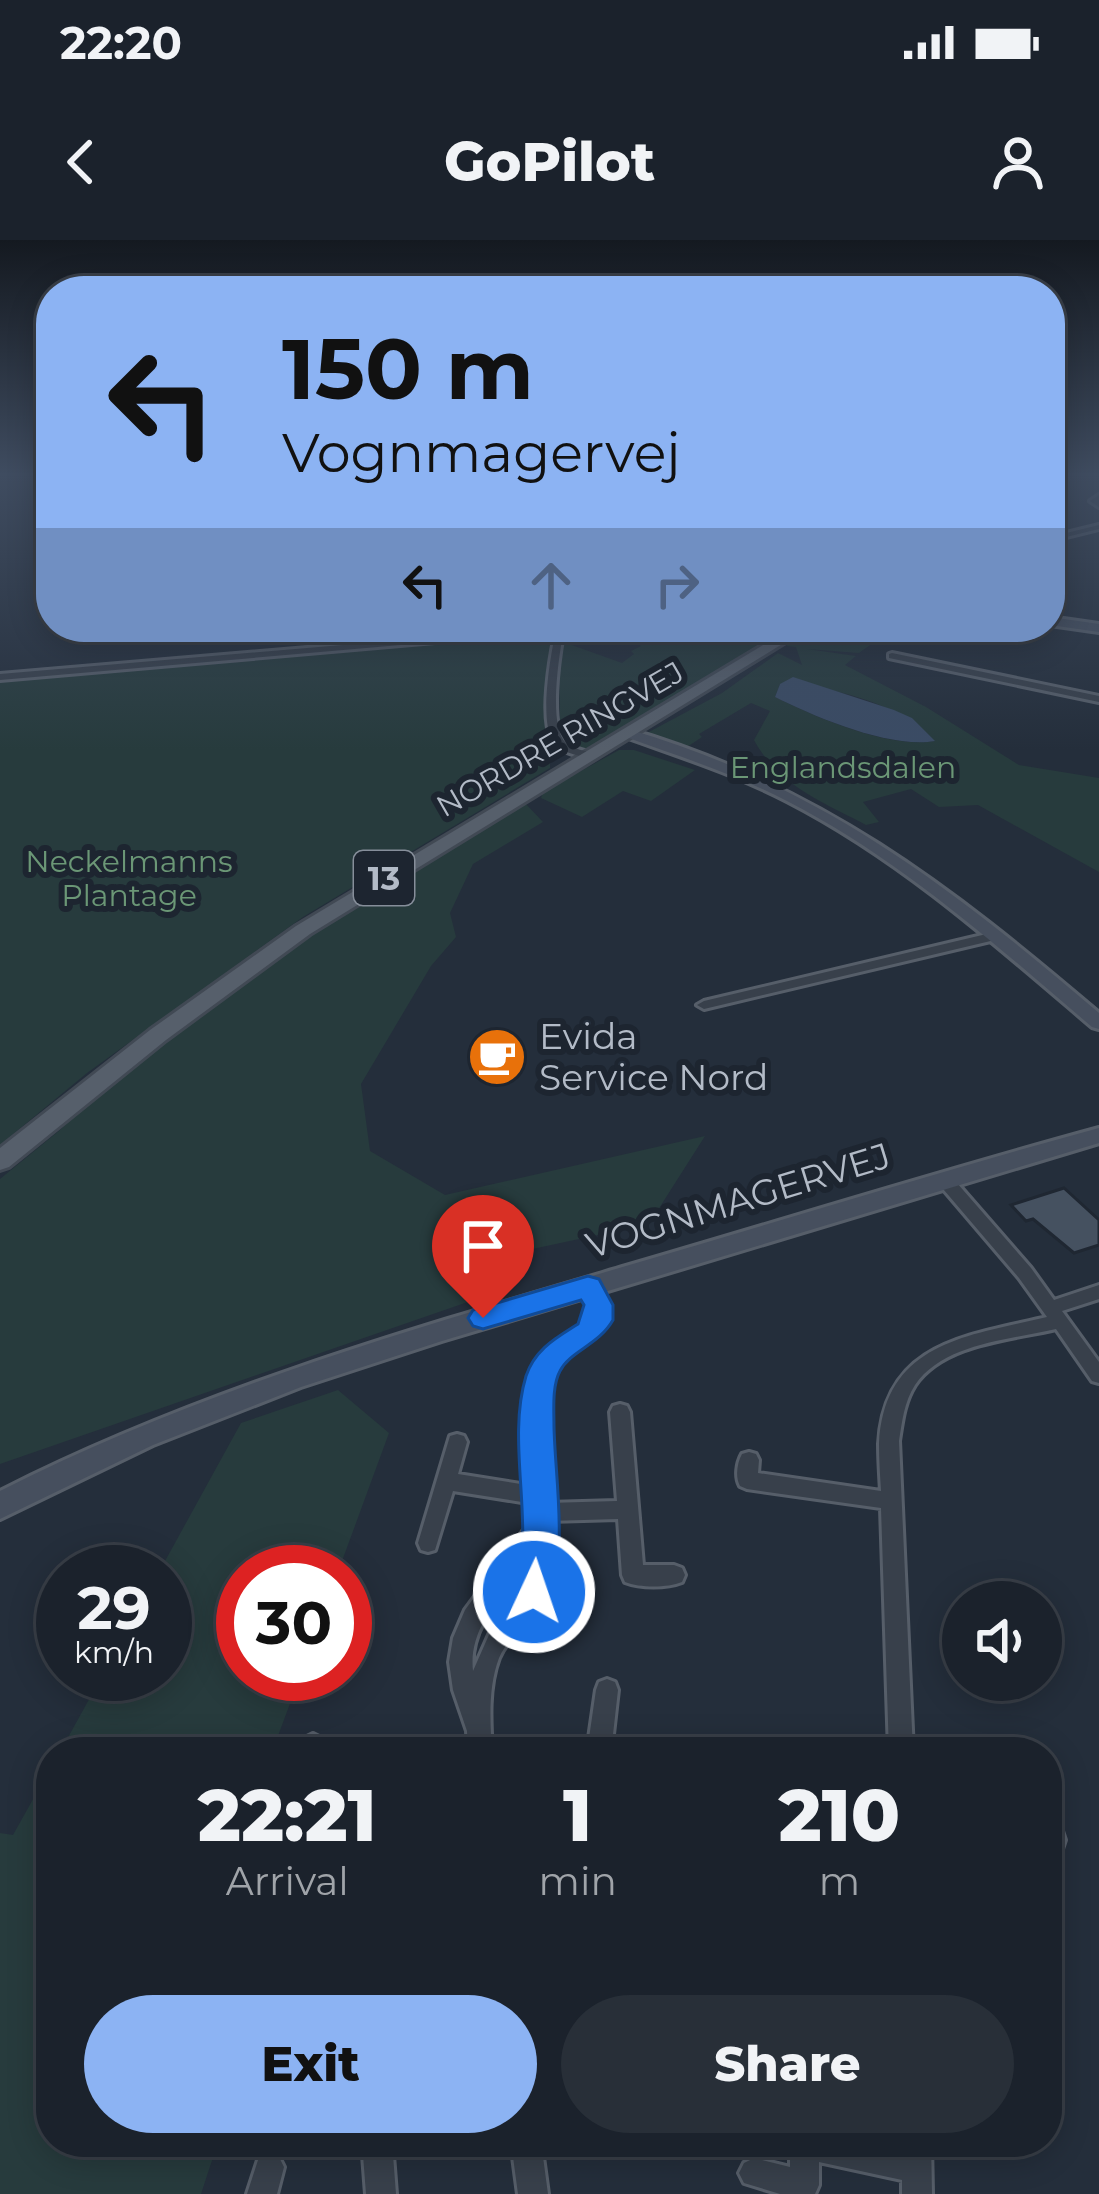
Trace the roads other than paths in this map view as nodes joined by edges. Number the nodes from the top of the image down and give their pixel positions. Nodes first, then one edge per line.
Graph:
1 (1065, 624) edge
2 (1099, 628) edge
3 (399, 642) edge
4 (557, 642) edge
5 (778, 642) edge
6 (892, 656) dead end
7 (0, 676) edge
8 (1099, 699) edge
9 (628, 733) junction
10 (591, 756) junction
11 (995, 936) junction
12 (704, 1005) dead end
13 (1099, 1023) edge
14 (1099, 1135) edge
15 (0, 1161) edge
16 (944, 1179) junction
17 (588, 1287) junction
18 (1099, 1292) edge
19 (1056, 1315) junction
20 (332, 1366) junction
21 (1099, 1376) edge
22 (620, 1412) dead end
23 (457, 1442) dead end
24 (748, 1460) dead end
25 (446, 1481) junction
26 (891, 1501) junction
27 (0, 1506) edge
28 (628, 1510) junction
29 (537, 1512) junction
30 (0, 1524) edge
31 (428, 1543) dead end
32 (674, 1574) dead end
33 (607, 1690) dead end
34 (477, 1737) edge
35 (478, 1737) edge
36 (600, 1737) edge
37 (901, 1737) edge
38 (378, 2157) edge
39 (528, 2157) edge
40 (805, 2157) edge
41 (867, 2157) edge
42 (916, 2168) edge
43 (754, 2174) dead end
44 (381, 2194) edge
45 (533, 2194) edge

1 - 2 street
3 - 7 street
4 - 10 street
5 - 9 main road, NORDRE RINGVEJ / 13
6 - 8 street
9 - 10 main road, NORDRE RINGVEJ / 13
9 - 11 street
10 - 15 main road, NORDRE RINGVEJ / 13
11 - 12 street
11 - 13 street
14 - 16 street, VOGNMAGERVEJ
16 - 17 street, VOGNMAGERVEJ
16 - 19 street
17 - 20 street, VOGNMAGERVEJ
17 - 29 street
18 - 19 street
19 - 21 street
19 - 26 street
20 - 27 street, VOGNMAGERVEJ
20 - 30 street, VOGNMAGERVEJ
22 - 28 street
23 - 25 street
24 - 26 street
25 - 29 street
25 - 31 street
26 - 37 street
28 - 29 street
28 - 32 street
29 - 34 street
29 - 35 street
33 - 36 street
38 - 44 street
39 - 45 street
40 - 43 street
41 - 42 street

